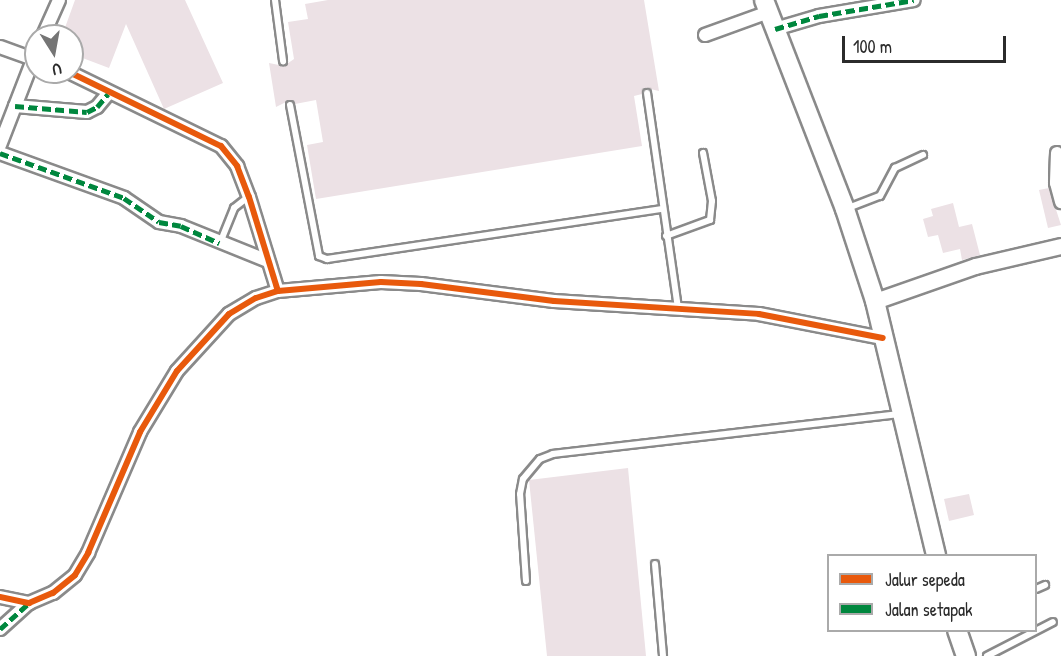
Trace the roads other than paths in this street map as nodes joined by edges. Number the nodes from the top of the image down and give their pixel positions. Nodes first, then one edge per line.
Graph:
1 (59, 0) edge
2 (275, 0) edge
3 (914, 0) edge
4 (860, 5) edge
5 (770, 14) edge
6 (48, 24) edge
7 (705, 34) dead end
8 (0, 47) edge
9 (24, 52) edge
10 (283, 61) dead end
11 (84, 80) edge
12 (24, 83) edge
13 (647, 93) dead end
14 (108, 94) junction
15 (290, 105) dead end
16 (15, 106) junction
17 (0, 145) edge
18 (0, 153) edge
19 (703, 153) dead end
20 (1058, 153) dead end
21 (923, 154) dead end
22 (249, 197) junction
23 (1061, 202) edge
24 (662, 209) junction
25 (845, 209) junction
26 (666, 236) junction
27 (219, 243) junction
28 (1061, 246) edge
29 (268, 261) junction
30 (278, 291) junction
31 (875, 301) junction
32 (678, 308) junction
33 (883, 338) junction
34 (902, 414) junction
35 (936, 554) edge
36 (655, 564) dead end
37 (526, 581) dead end
38 (1045, 585) dead end
39 (1037, 588) edge
40 (0, 597) edge
41 (29, 603) junction
42 (1053, 622) dead end
43 (0, 629) edge
44 (1037, 630) edge
45 (958, 632) edge
46 (1034, 632) edge
47 (663, 656) edge
48 (966, 656) edge
49 (987, 656) edge

1 - 6 street
2 - 10 lane
3 - 4 street
4 - 5 street
5 - 7 street
5 - 25 main road
8 - 9 street
11 - 14 street
12 - 16 street
13 - 24 lane
14 - 16 street
14 - 22 street
15 - 24 lane
16 - 17 street
18 - 27 street
19 - 26 lane
20 - 23 street
21 - 25 lane
22 - 27 lane
22 - 29 street
24 - 26 lane
25 - 31 main road
26 - 32 lane
27 - 29 street
28 - 31 street
29 - 30 street
30 - 32 street
30 - 41 street
31 - 33 main road
32 - 33 street
33 - 34 main road
34 - 35 main road
34 - 37 lane
36 - 47 lane
38 - 39 lane
40 - 41 street
41 - 43 street
42 - 44 lane
45 - 48 main road
46 - 49 lane

